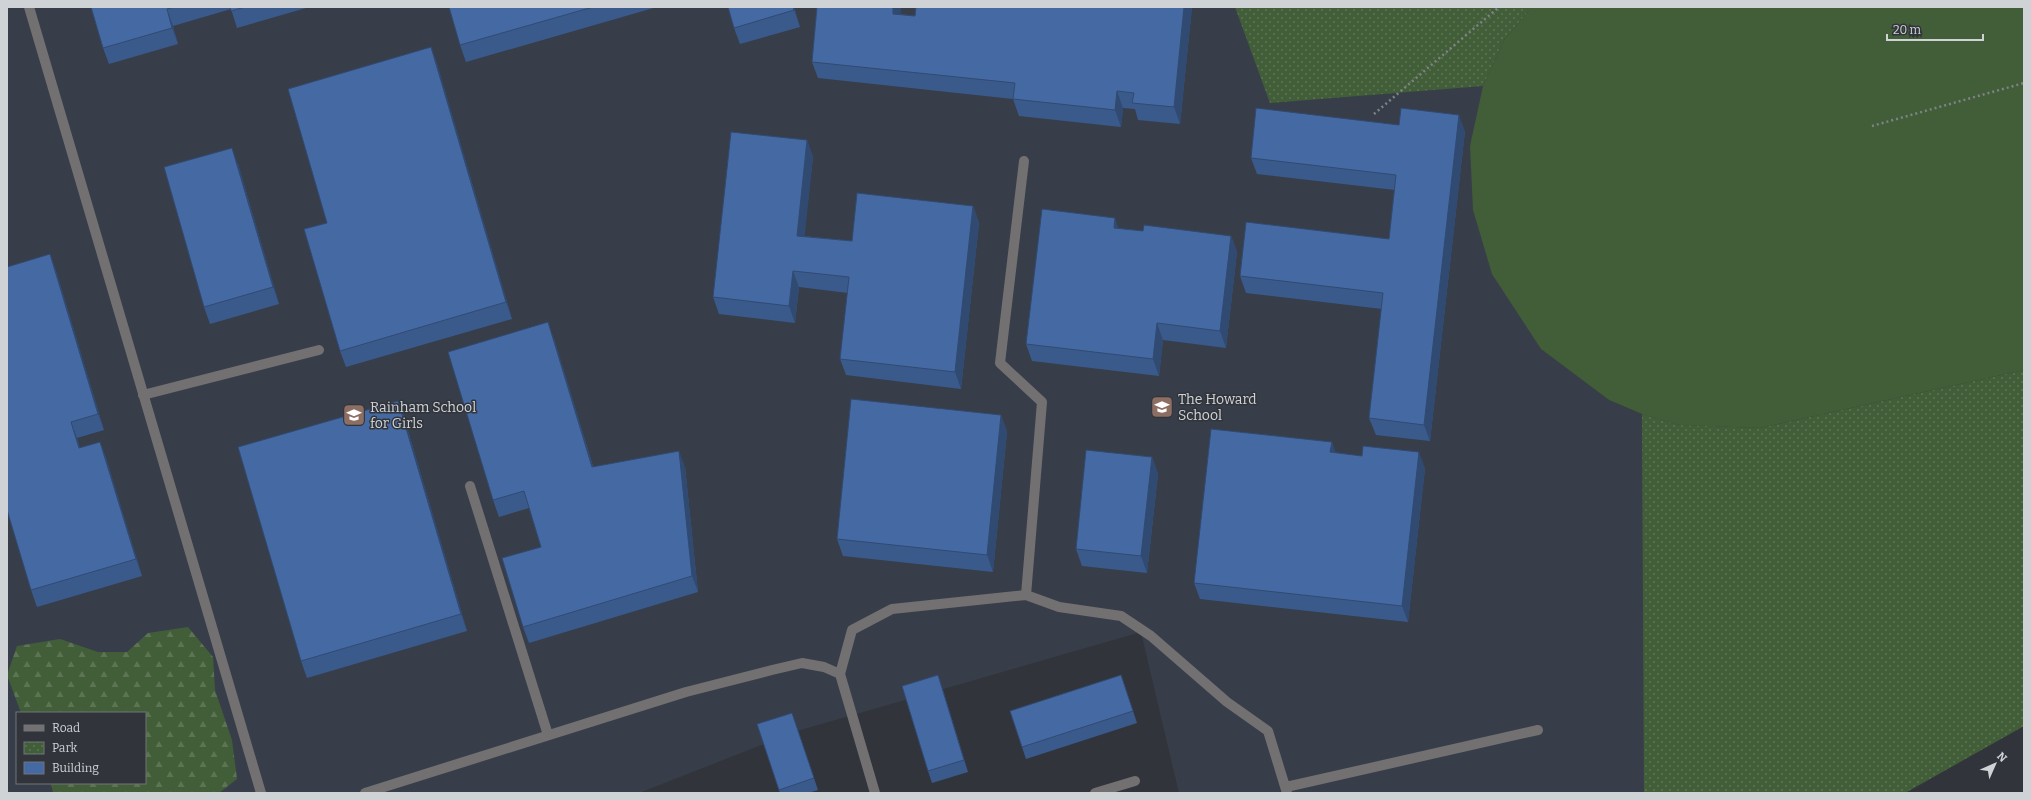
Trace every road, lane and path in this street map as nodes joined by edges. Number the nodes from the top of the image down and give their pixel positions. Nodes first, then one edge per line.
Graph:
1 (29, 7) edge
2 (1499, 7) edge
3 (2024, 83) edge
4 (1374, 114) dead end
5 (1872, 126) dead end
6 (1024, 161) dead end
7 (319, 350) dead end
8 (143, 395) junction
9 (470, 486) dead end
10 (1026, 595) junction
11 (840, 674) junction
12 (1538, 730) dead end
13 (548, 735) junction
14 (1135, 781) dead end
15 (1286, 790) edge
16 (261, 793) edge
17 (365, 793) edge
18 (875, 793) edge
19 (1095, 793) edge

1 - 8 street
2 - 4 path
3 - 5 path
6 - 10 street
7 - 8 street
8 - 16 street
9 - 13 street
10 - 11 street
10 - 15 street
11 - 13 street
11 - 18 street
12 - 15 street
13 - 17 street
14 - 19 street

